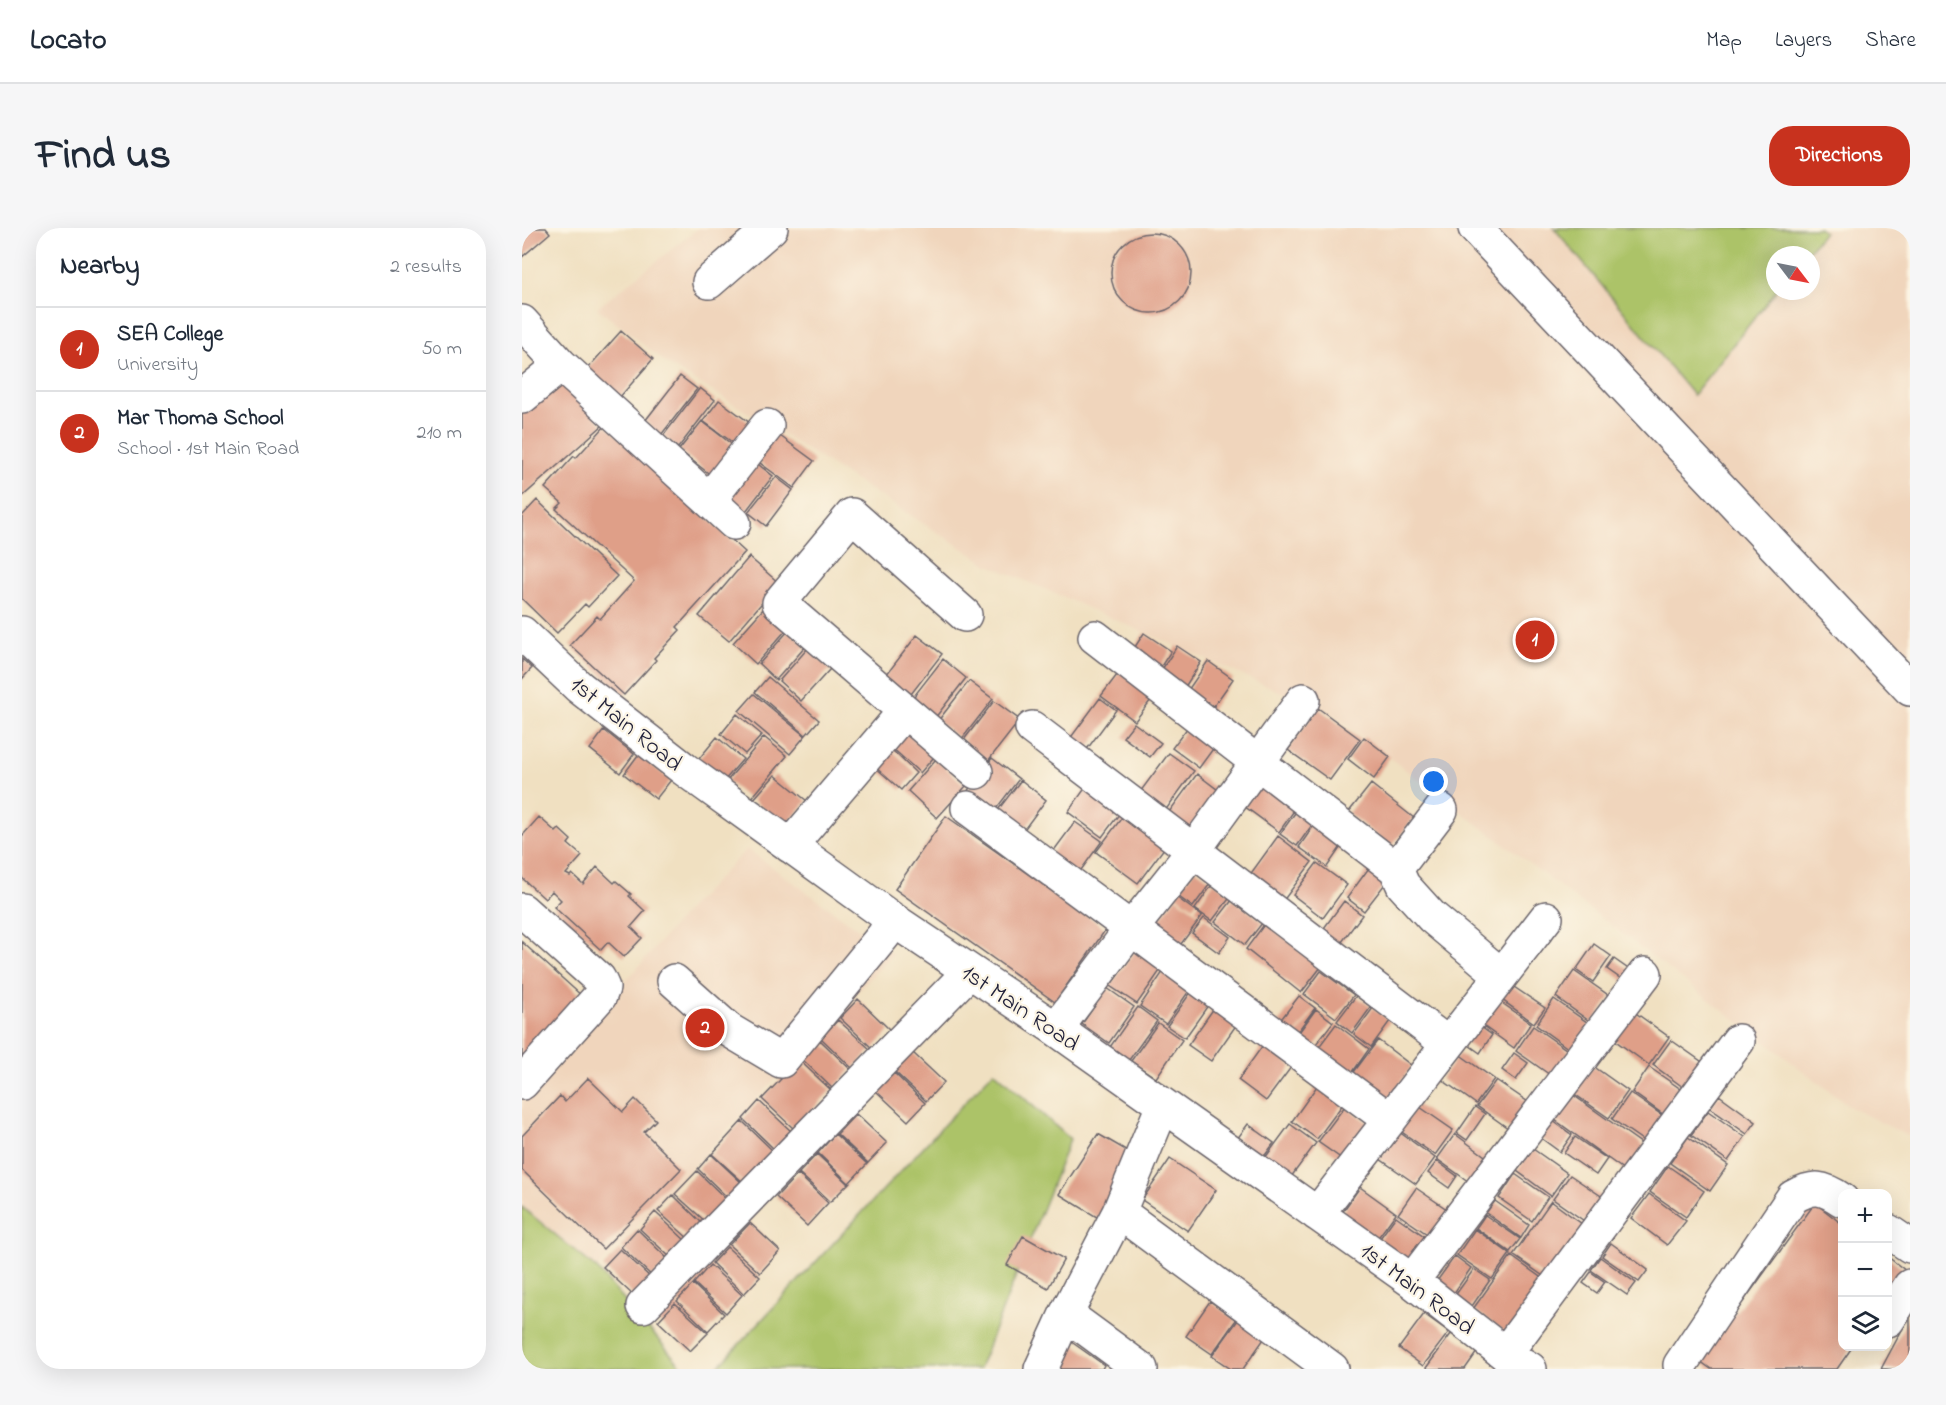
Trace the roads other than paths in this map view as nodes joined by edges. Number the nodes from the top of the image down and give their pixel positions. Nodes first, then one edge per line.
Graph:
1 (771, 228) edge
2 (1492, 235) edge
3 (708, 282) dead end
4 (522, 322) edge
5 (561, 365) junction
6 (522, 397) edge
7 (767, 426) dead end
8 (710, 500) junction
9 (734, 523) dead end
10 (965, 615) dead end
11 (522, 633) edge
12 (1095, 637) dead end
13 (1910, 689) edge
14 (1303, 700) dead end
15 (905, 711) junction
16 (1032, 728) dead end
17 (1257, 761) junction
18 (976, 772) dead end
19 (968, 808) dead end
20 (1441, 810) dead end
21 (790, 846) junction
22 (1194, 850) junction
23 (1396, 869) junction
24 (522, 910) edge
25 (1546, 918) dead end
26 (892, 919) junction
27 (1131, 929) junction
28 (969, 972) junction
29 (1645, 974) dead end
30 (1501, 975) junction
31 (674, 981) dead end
32 (1056, 1029) junction
33 (1738, 1041) dead end
34 (1448, 1044) junction
35 (522, 1083) edge
36 (1163, 1105) junction
37 (1390, 1120) junction
38 (1838, 1197) edge
39 (1119, 1212) junction
40 (1317, 1214) junction
41 (1892, 1234) edge
42 (1910, 1246) edge
43 (1412, 1281) junction
44 (1910, 1286) edge
45 (643, 1306) dead end
46 (1892, 1313) edge
47 (1066, 1314) junction
48 (1518, 1361) edge
49 (1673, 1368) edge
50 (1041, 1369) edge
51 (1141, 1369) edge
52 (1332, 1369) edge

1 - 3 street
2 - 13 street
4 - 5 street
5 - 6 street
5 - 8 street
7 - 8 street
8 - 9 street
10 - 15 street
11 - 21 street, 1st Main Road
12 - 17 street
14 - 17 street
15 - 18 street
15 - 21 street
16 - 22 street
17 - 22 street
17 - 23 street
19 - 27 street
20 - 23 street
21 - 26 street, 1st Main Road
22 - 27 street
22 - 34 street
23 - 30 street
24 - 35 street
25 - 30 street
26 - 28 street, 1st Main Road
26 - 31 street
27 - 32 street
27 - 37 street
28 - 32 street, 1st Main Road
28 - 45 street
29 - 43 street
30 - 34 street
32 - 36 street, 1st Main Road
33 - 48 street
34 - 37 street
36 - 39 street
36 - 40 street, 1st Main Road
37 - 40 street
38 - 49 street
39 - 47 street
39 - 52 street
40 - 43 street, 1st Main Road
41 - 42 street
43 - 48 street, 1st Main Road
44 - 46 street
47 - 50 street
47 - 51 street

